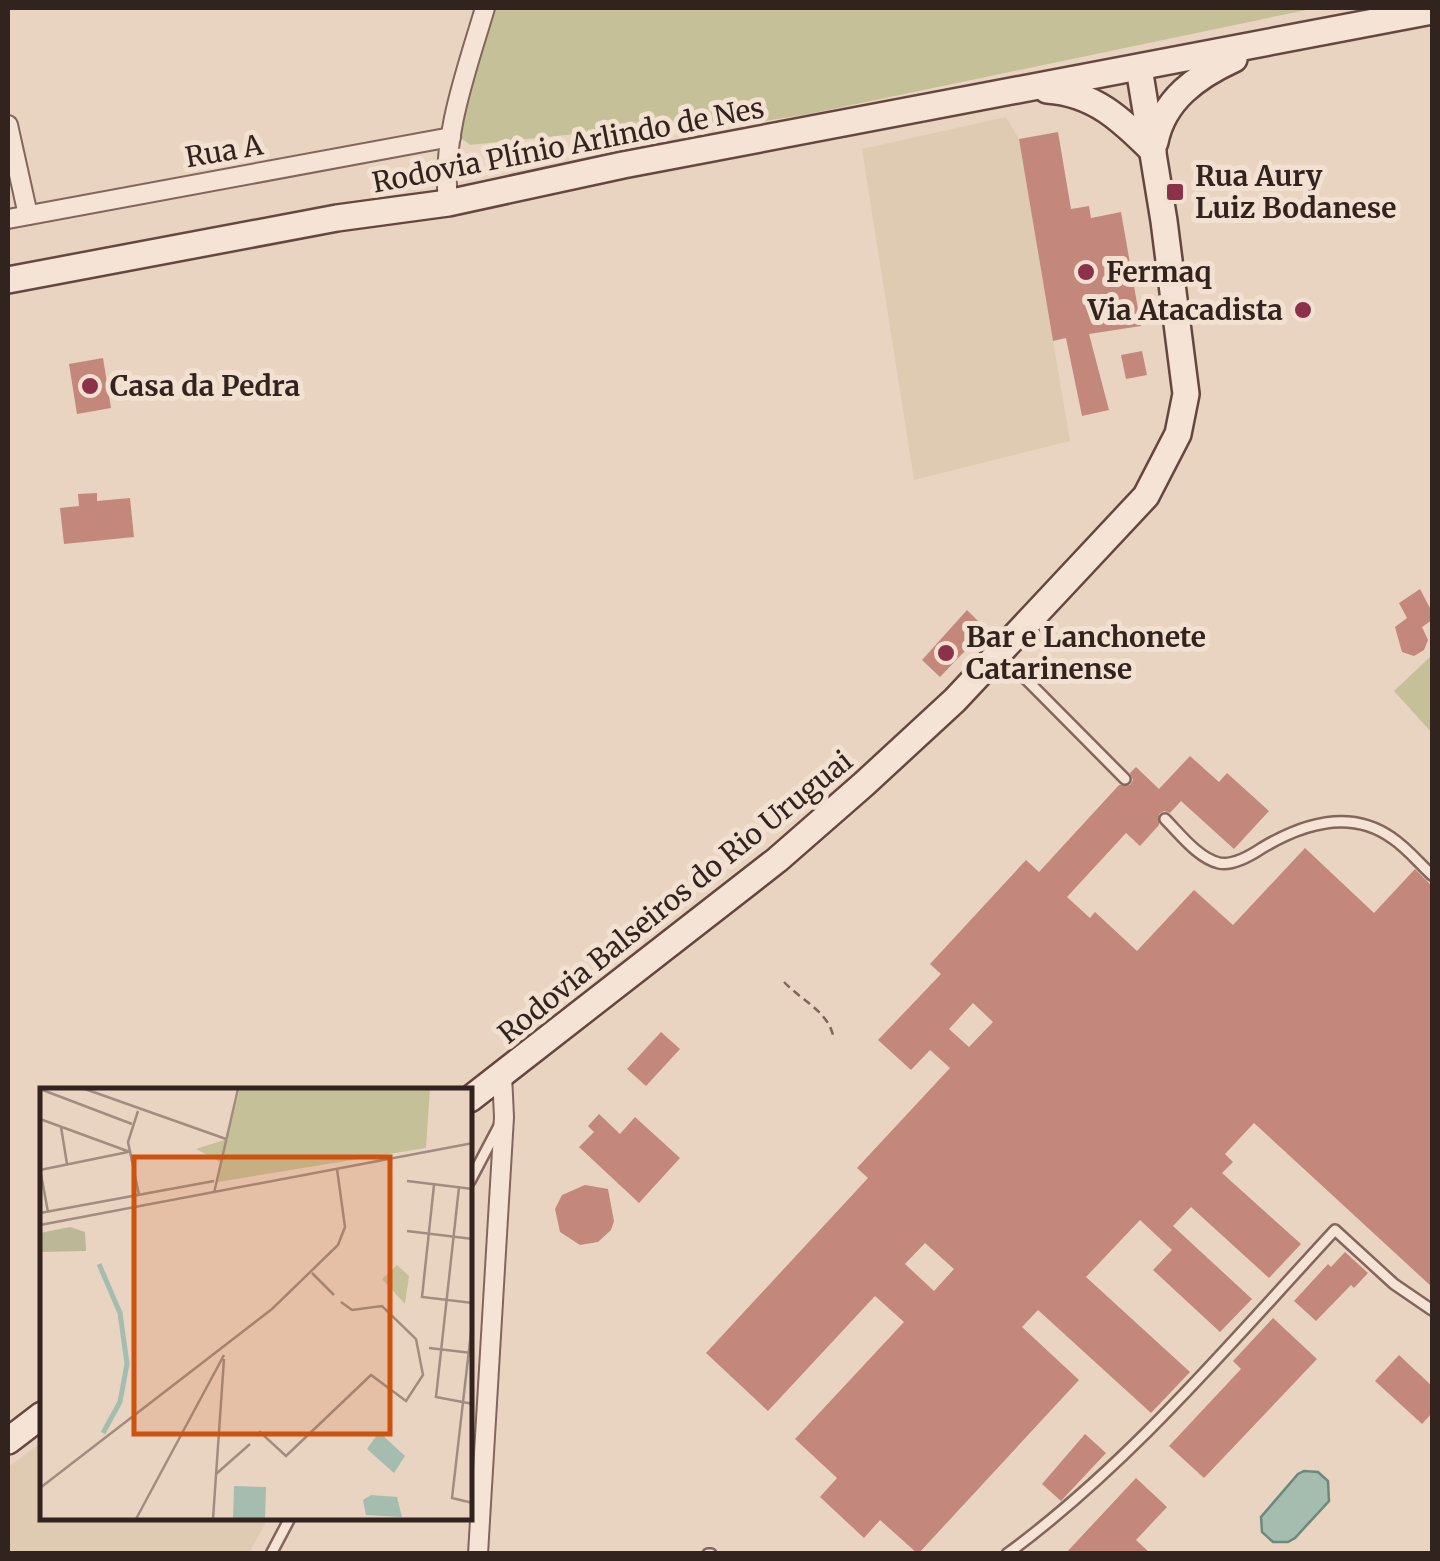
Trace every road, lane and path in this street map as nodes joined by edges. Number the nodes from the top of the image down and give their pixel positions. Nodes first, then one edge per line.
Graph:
1 (485, 8) edge
2 (1432, 11) edge
3 (1272, 42) junction
4 (1139, 68) junction
5 (1027, 88) junction
6 (8, 125) edge
7 (451, 137) junction
8 (1153, 152) junction
9 (448, 203) junction
10 (28, 215) junction
11 (8, 218) edge
12 (8, 280) edge
13 (999, 652) junction
14 (1124, 779) dead end
15 (1165, 819) dead end
16 (1432, 875) edge
17 (784, 982) dead end
18 (833, 1035) dead end
19 (502, 1074) junction
20 (472, 1097) edge
21 (504, 1117) junction
22 (472, 1176) edge
23 (1432, 1310) edge
24 (40, 1416) edge
25 (8, 1440) edge
26 (288, 1521) edge
27 (271, 1554) edge
28 (478, 1554) edge
29 (1006, 1554) edge

1 - 7 street
2 - 3 main road
3 - 4 main road, Rodovia Plínio Arlindo de Nes
3 - 8 main road
4 - 5 main road, Rodovia Plínio Arlindo de Nes
4 - 8 main road
5 - 8 main road
5 - 9 main road, Rodovia Plínio Arlindo de Nes
6 - 10 street
7 - 9 street
7 - 10 street, Rua A
8 - 13 main road
9 - 12 main road, Rodovia Plínio Arlindo de Nes
10 - 11 street, Rua A
13 - 14 lane
13 - 19 main road, Rodovia Balseiros do Rio Uruguai
15 - 16 lane
17 - 18 path
19 - 20 main road, Rodovia Balseiros do Rio Uruguai
19 - 21 street
21 - 22 lane
21 - 28 street
23 - 29 lane
24 - 25 main road
26 - 27 lane

